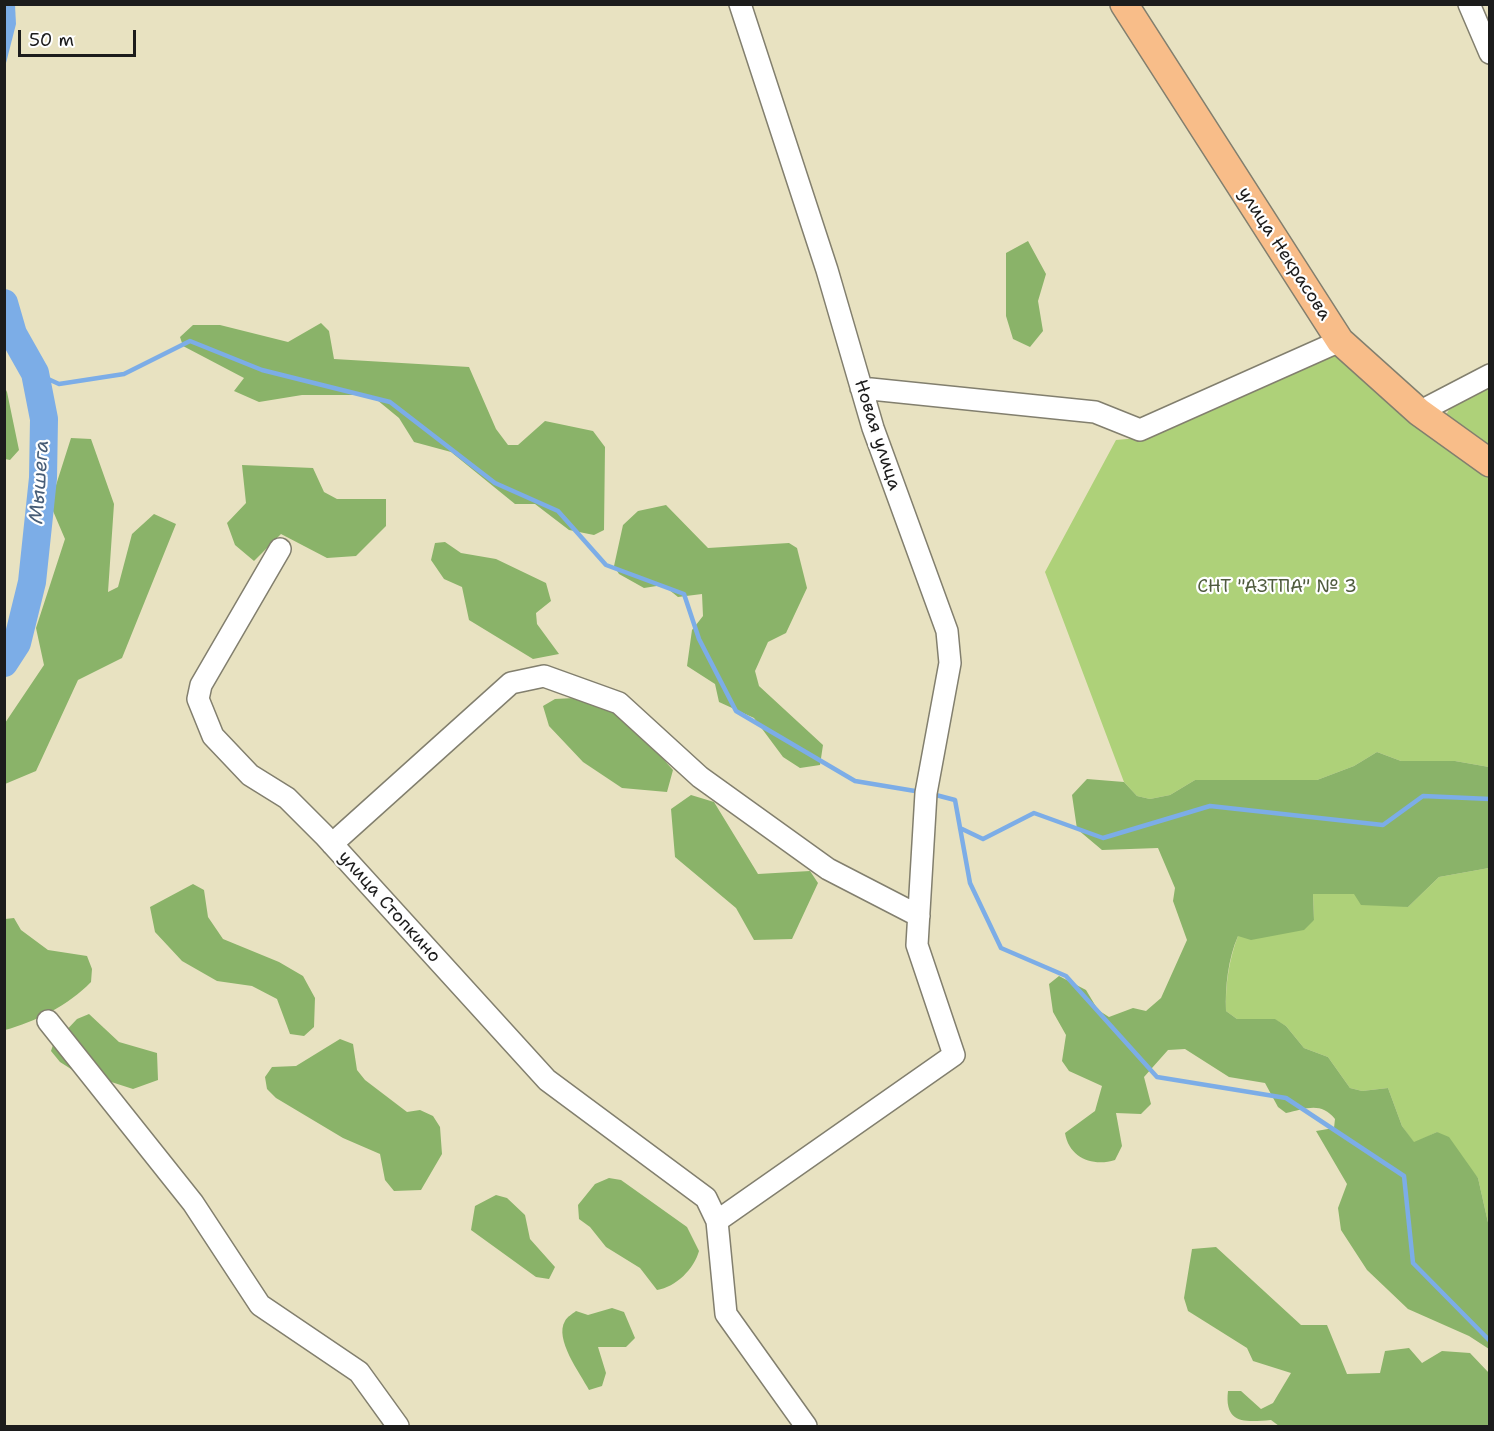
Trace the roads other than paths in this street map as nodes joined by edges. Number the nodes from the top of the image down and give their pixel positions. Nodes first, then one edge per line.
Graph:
1 (740, 4) edge
2 (1124, 4) edge
3 (1469, 4) edge
4 (1490, 53) edge
5 (1340, 341) junction
6 (1490, 375) edge
7 (861, 388) junction
8 (1419, 412) junction
9 (1490, 463) edge
10 (280, 549) dead end
11 (332, 844) junction
12 (919, 916) junction
13 (48, 1021) dead end
14 (717, 1221) junction
15 (398, 1426) edge
16 (806, 1426) edge

1 - 7 street, Новая улица
2 - 5 main road, улица Некрасова
3 - 4 street
5 - 7 street
5 - 8 main road, улица Некрасова
6 - 8 street
7 - 12 street, Новая улица
8 - 9 main road, улица Некрасова
10 - 11 street, улица Стопкино
11 - 12 street
11 - 14 street, улица Стопкино
12 - 14 street, Новая улица
13 - 15 street
14 - 16 street

